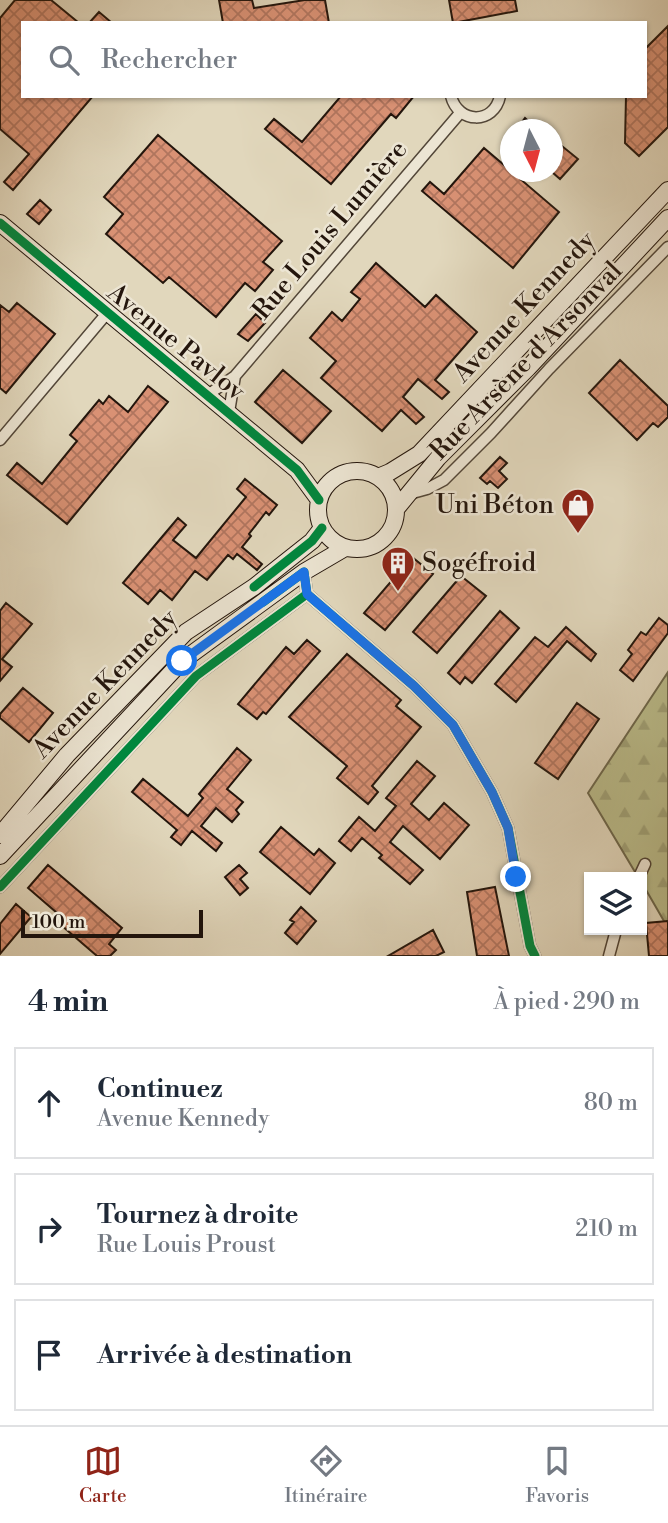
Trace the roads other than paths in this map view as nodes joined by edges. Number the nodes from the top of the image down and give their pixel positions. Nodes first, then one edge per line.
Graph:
1 (452, 98) edge
2 (499, 98) edge
3 (460, 113) junction
4 (668, 190) edge
5 (668, 218) edge
6 (0, 223) edge
7 (668, 247) edge
8 (108, 312) junction
9 (234, 376) junction
10 (209, 394) junction
11 (229, 412) junction
12 (0, 440) edge
13 (297, 470) junction
14 (378, 477) junction
15 (334, 478) junction
16 (409, 494) junction
17 (319, 500) junction
18 (397, 508) junction
19 (322, 528) junction
20 (345, 548) junction
21 (304, 572) junction
22 (307, 594) junction
23 (0, 835) edge
24 (0, 856) edge
25 (645, 864) dead end
26 (641, 872) edge
27 (0, 887) edge
28 (615, 935) edge
29 (536, 956) edge
30 (609, 956) edge

1 - 3 street
2 - 3 street
3 - 9 street, Rue Louis Lumière
4 - 14 main road, Avenue Kennedy
5 - 16 main road, Avenue Kennedy
6 - 8 main road, Avenue Pavlov
7 - 16 street, Rue Arsène d'Arsonval
8 - 10 main road, Avenue Pavlov
8 - 12 street
9 - 10 street, Rue Louis Lumière
9 - 11 street
10 - 11 main road, Avenue Pavlov
11 - 13 main road, Avenue Pavlov
13 - 15 main road, Avenue Pavlov
13 - 17 main road, Avenue Pavlov
14 - 15 main road
14 - 18 main road
15 - 17 main road
16 - 18 main road, Avenue Kennedy
17 - 19 main road
18 - 20 main road
19 - 20 main road
19 - 23 main road, Avenue Kennedy
20 - 21 main road, Avenue Kennedy
21 - 22 street
21 - 24 main road, Avenue Kennedy
22 - 27 street
22 - 29 street
25 - 26 street
28 - 30 street

